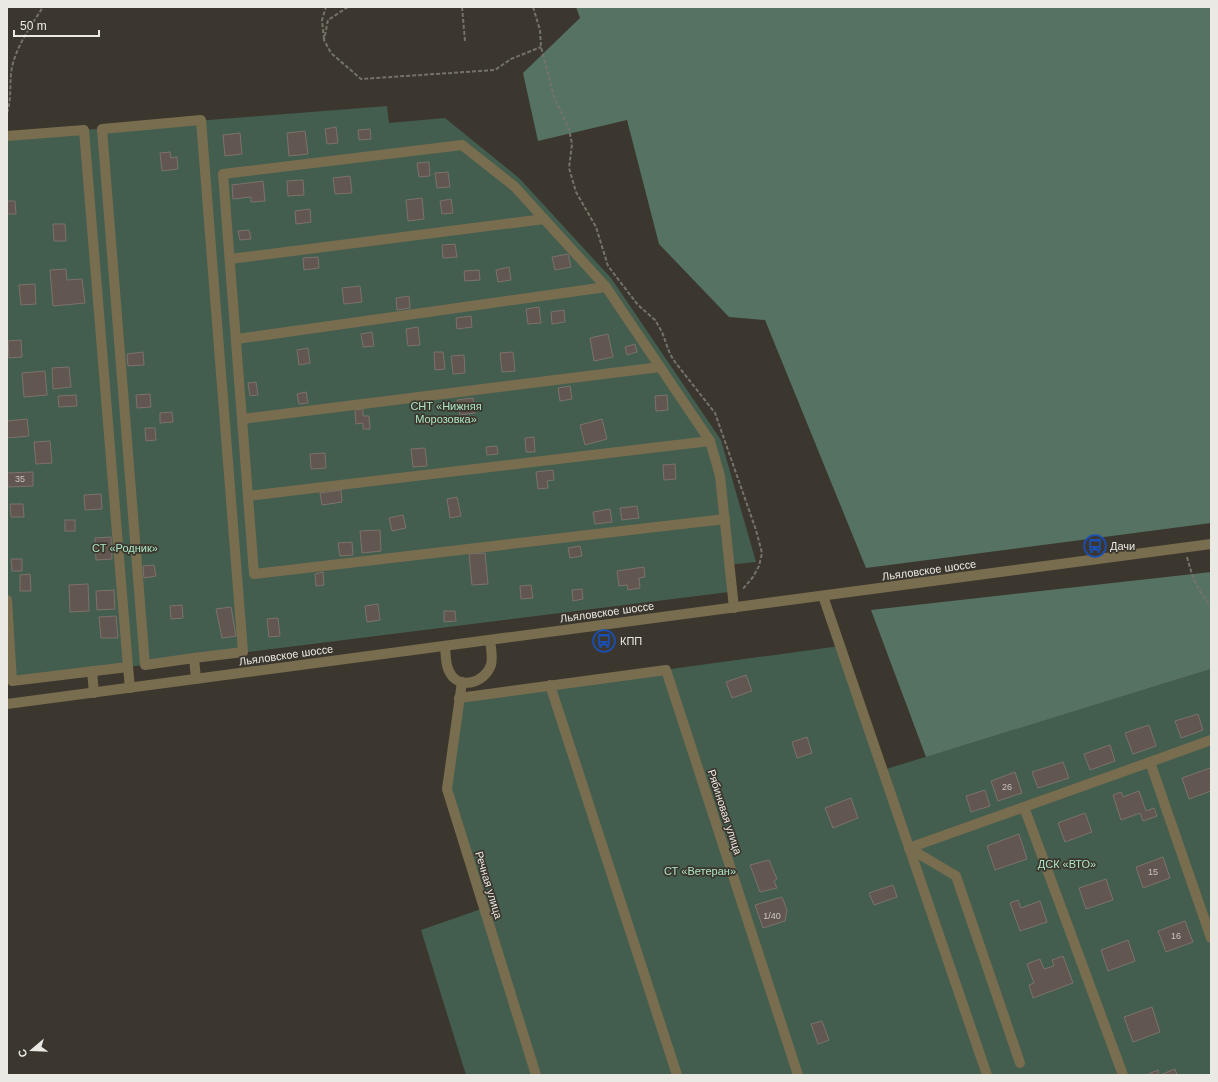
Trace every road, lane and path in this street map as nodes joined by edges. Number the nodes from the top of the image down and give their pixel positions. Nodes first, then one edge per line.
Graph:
1 (43, 7) edge
2 (326, 7) edge
3 (348, 7) edge
4 (462, 7) edge
5 (533, 7) edge
6 (324, 40) junction
7 (465, 41) dead end
8 (541, 47) junction
9 (7, 114) edge
10 (102, 128) junction
11 (84, 130) junction
12 (7, 136) edge
13 (544, 219) junction
14 (230, 259) junction
15 (606, 287) junction
16 (237, 339) junction
17 (660, 367) junction
18 (242, 419) junction
19 (710, 441) junction
20 (248, 496) junction
21 (724, 519) junction
22 (1211, 544) edge
23 (1185, 548) junction
24 (823, 596) junction
25 (7, 600) edge
26 (1211, 606) edge
27 (734, 608) junction
28 (490, 640) junction
29 (445, 646) junction
30 (194, 658) junction
31 (128, 667) junction
32 (92, 671) junction
33 (196, 679) junction
34 (9, 682) edge
35 (462, 682) junction
36 (550, 686) junction
37 (130, 688) junction
38 (94, 693) junction
39 (459, 698) junction
40 (7, 704) edge
41 (1211, 740) edge
42 (1150, 762) junction
43 (1024, 807) junction
44 (909, 848) junction
45 (1211, 938) edge
46 (1020, 1063) dead end
47 (536, 1075) edge
48 (677, 1075) edge
49 (798, 1075) edge
50 (987, 1075) edge
51 (1123, 1075) edge

1 - 9 path
2 - 6 path
3 - 6 path
4 - 7 path
5 - 8 path
6 - 8 path
8 - 27 path
10 - 11 street
10 - 30 street
10 - 30 street
11 - 12 street
11 - 31 street
13 - 14 street
13 - 14 street
13 - 15 street
14 - 16 street
15 - 16 street
15 - 17 street
16 - 18 street
17 - 18 street
17 - 19 street
18 - 20 street
19 - 20 street
19 - 21 street
20 - 21 street
21 - 27 street
22 - 23 street, Льяловское шоссе
23 - 24 street, Льяловское шоссе
23 - 26 path
24 - 27 street, Льяловское шоссе
24 - 44 street
25 - 34 street
27 - 28 street, Льяловское шоссе
28 - 29 street, Льяловское шоссе
28 - 35 street
29 - 33 street, Льяловское шоссе
29 - 35 street
30 - 33 street
31 - 32 street
31 - 37 street
32 - 34 street
32 - 38 street
33 - 37 street, Льяловское шоссе
35 - 39 street, Речная улица
36 - 39 street
36 - 48 street
36 - 49 street, Рябиновая улица
37 - 38 street, Льяловское шоссе
38 - 40 street, Льяловское шоссе
39 - 47 street, Речная улица
41 - 42 street
42 - 43 street
42 - 45 street
43 - 44 street
43 - 51 street
44 - 46 street
44 - 50 street

